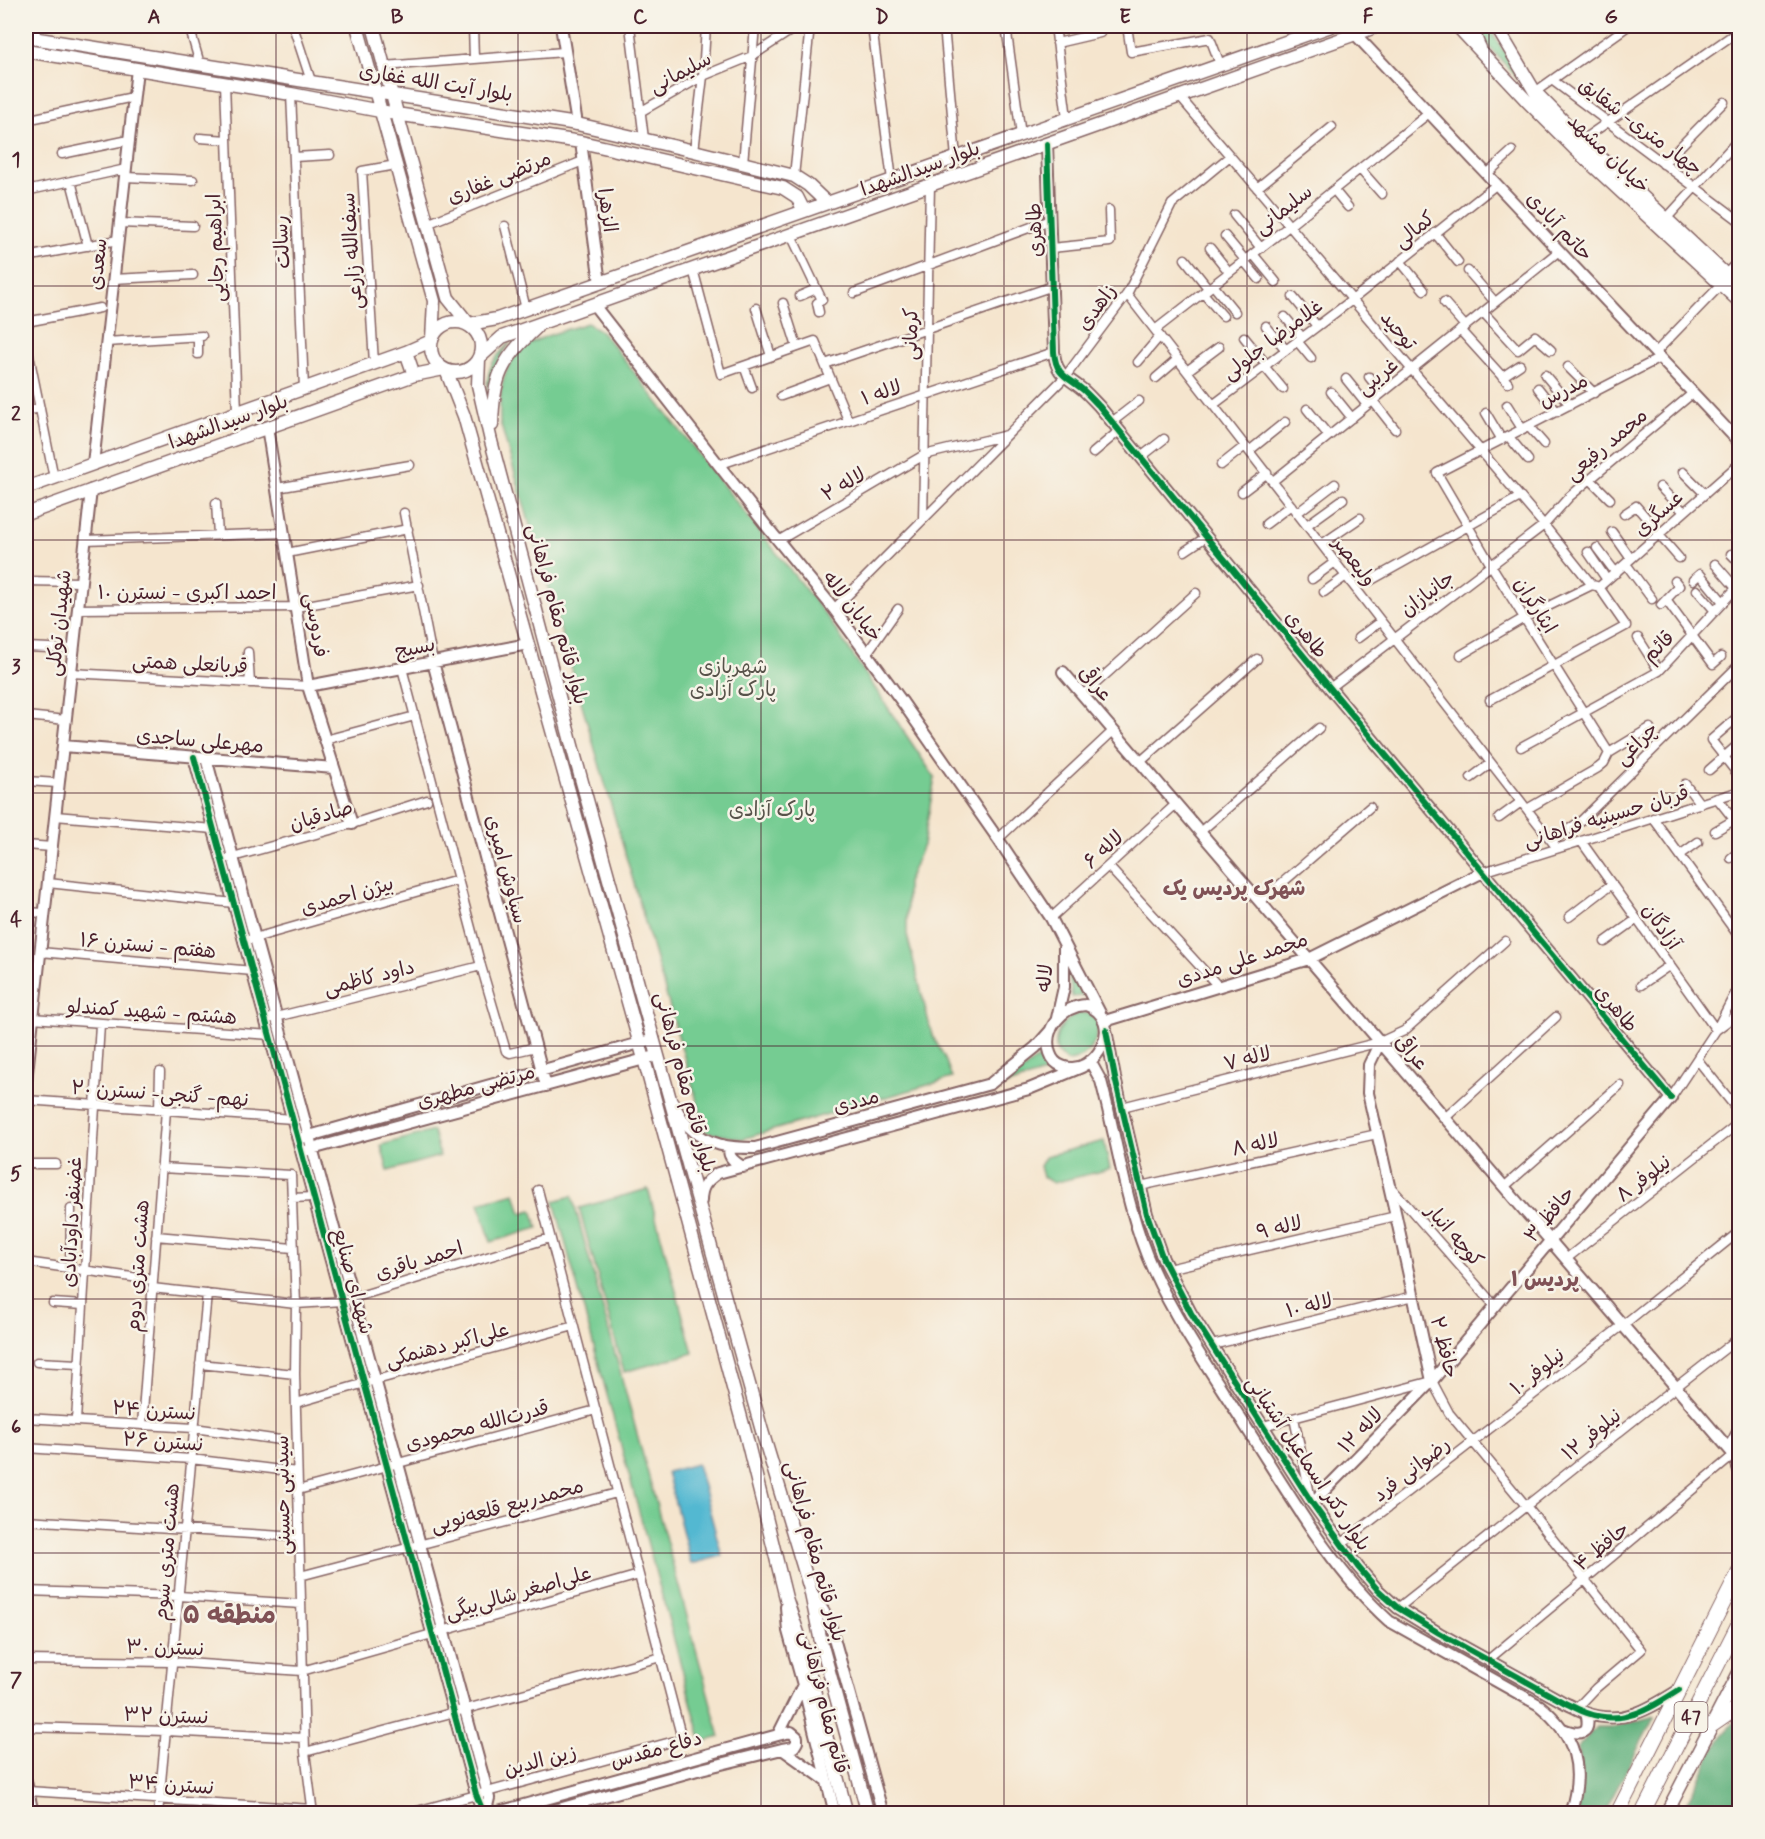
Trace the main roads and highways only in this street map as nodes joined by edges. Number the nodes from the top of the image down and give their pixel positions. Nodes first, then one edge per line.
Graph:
1 (357, 26) edge
2 (373, 26) edge
3 (1331, 26) edge
4 (1378, 26) edge
5 (1457, 26) edge
6 (1481, 26) edge
7 (1488, 26) edge
8 (1496, 26) edge
9 (31, 38) edge
10 (1509, 49) junction
11 (26, 51) edge
12 (1482, 52) junction
13 (376, 92) junction
14 (391, 95) junction
15 (381, 110) junction
16 (396, 114) junction
17 (743, 163) junction
18 (740, 178) junction
19 (892, 180) junction
20 (894, 198) junction
21 (827, 203) junction
22 (804, 211) junction
23 (1740, 288) edge
24 (1740, 302) edge
25 (497, 319) junction
26 (541, 323) junction
27 (468, 324) junction
28 (502, 337) junction
29 (432, 340) junction
30 (406, 352) junction
31 (479, 358) junction
32 (445, 370) junction
33 (414, 375) junction
34 (491, 441) junction
35 (26, 488) edge
36 (26, 514) edge
37 (1740, 1570) edge
38 (1740, 1621) edge
39 (1740, 1671) edge
40 (1740, 1706) edge
41 (1711, 1726) junction
42 (847, 1814) edge
43 (868, 1814) edge
44 (1617, 1814) edge
45 (1642, 1814) edge
46 (1666, 1814) edge

1 - 13 main road
2 - 14 main road
3 - 19 main road, بلوار سیدالشهدا
4 - 20 main road, بلوار سیدالشهدا
5 - 12 main road, خیابان مشهد
6 - 12 main road
7 - 10 main road
8 - 10 main road, خیابان مشهد
9 - 13 main road, بلوار آیت الله غفاری
10 - 23 main road, خیابان مشهد
11 - 15 main road, بلوار آیت الله غفاری
12 - 24 main road, خیابان مشهد
13 - 14 main road, بلوار آیت الله غفاری
13 - 15 main road
14 - 16 main road
14 - 17 main road, بلوار آیت الله غفاری
15 - 16 main road, بلوار آیت الله غفاری
15 - 29 main road
16 - 18 main road, بلوار آیت الله غفاری
16 - 27 main road
17 - 18 main road
17 - 21 main road, بلوار آیت الله غفاری
18 - 22 main road, بلوار آیت الله غفاری
19 - 20 main road
19 - 21 main road, بلوار سیدالشهدا
20 - 26 main road, بلوار سیدالشهدا
21 - 22 main road, بلوار سیدالشهدا
22 - 25 main road, بلوار سیدالشهدا
25 - 27 main road, بلوار سیدالشهدا
25 - 28 main road
26 - 28 main road, بلوار سیدالشهدا
26 - 34 main road
27 - 29 main road
27 - 31 main road
28 - 31 main road, بلوار سیدالشهدا
29 - 30 main road, بلوار سیدالشهدا
29 - 32 main road
30 - 33 main road
30 - 35 main road, بلوار سیدالشهدا
31 - 32 main road
31 - 34 main road, بلوار قائم مقام فراهانی
32 - 33 main road, بلوار سیدالشهدا
32 - 42 main road, بلوار قائم مقام فراهانی
33 - 36 main road, بلوار سیدالشهدا
34 - 43 main road, بلوار قائم مقام فراهانی
37 - 44 main road, 47
38 - 45 main road, 47
39 - 41 main road
40 - 41 main road
41 - 46 main road

